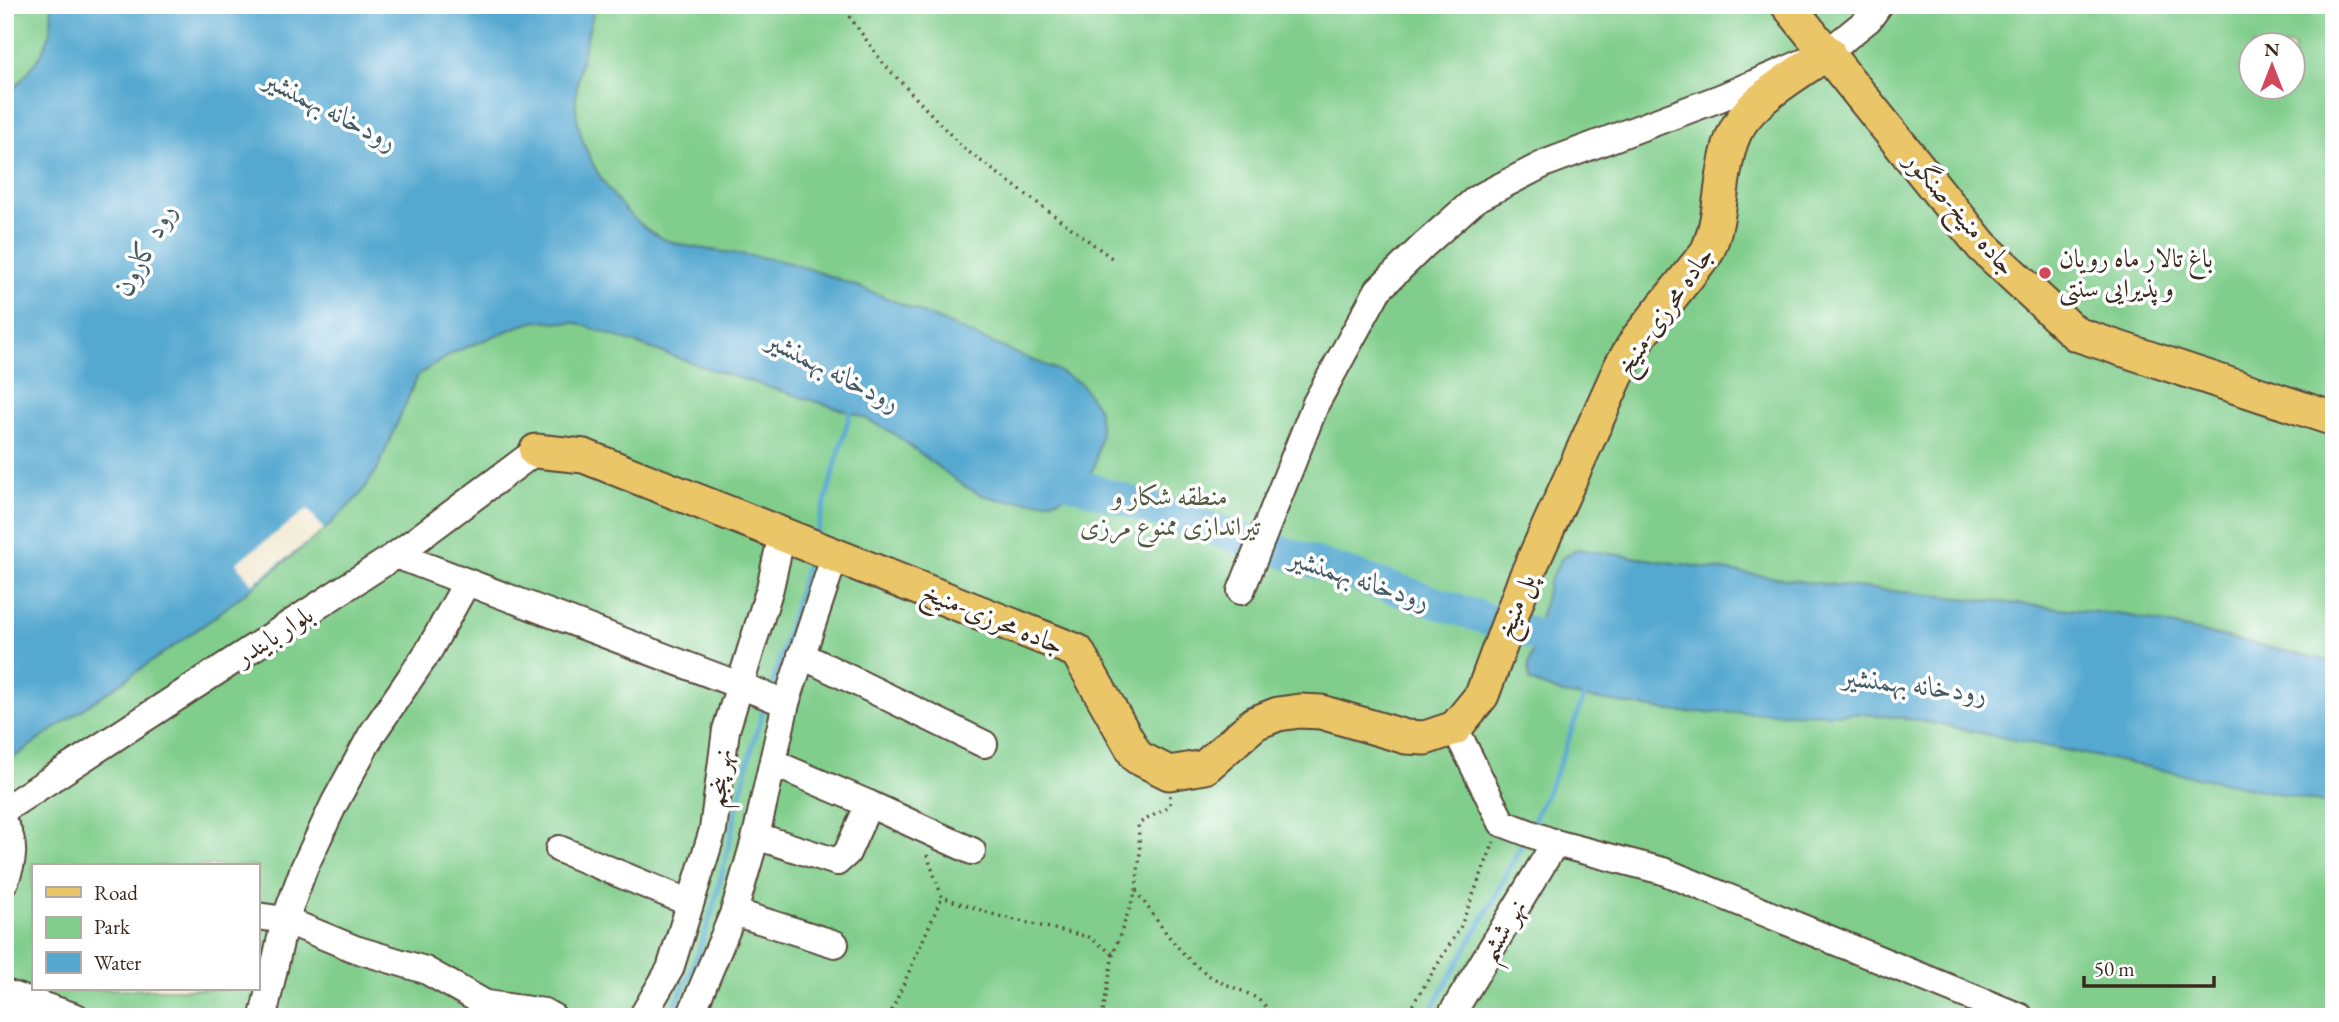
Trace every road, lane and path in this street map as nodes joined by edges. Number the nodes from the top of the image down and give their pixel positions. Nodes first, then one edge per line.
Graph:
1 (841, 5) edge
2 (1788, 5) edge
3 (1879, 5) edge
4 (1828, 52) junction
5 (1113, 259) dead end
6 (2334, 419) edge
7 (536, 451) joint
8 (1571, 480) joint
9 (811, 546) junction
10 (396, 555) junction
11 (467, 582) junction
12 (1241, 591) dead end
13 (801, 654) junction
14 (765, 695) junction
15 (1455, 728) junction
16 (984, 744) dead end
17 (773, 763) junction
18 (1169, 773) junction
19 (869, 804) junction
20 (5, 809) edge
21 (1507, 825) junction
22 (5, 826) edge
23 (917, 826) junction
24 (756, 836) junction
25 (1547, 840) junction
26 (559, 849) dead end
27 (972, 851) dead end
28 (17, 872) edge
29 (1136, 891) junction
30 (943, 897) junction
31 (690, 902) junction
32 (734, 912) junction
33 (259, 916) edge
34 (285, 920) junction
35 (835, 944) dead end
36 (1113, 954) junction
37 (5, 993) edge
38 (58, 1008) edge
39 (262, 1017) edge
40 (553, 1017) edge
41 (642, 1017) edge
42 (691, 1017) edge
43 (889, 1017) edge
44 (1099, 1017) edge
45 (1273, 1017) edge
46 (1405, 1017) edge
47 (1450, 1017) edge
48 (2020, 1017) edge
49 (2092, 1017) edge
50 (2204, 1017) edge

1 - 5 path
2 - 4 main road, جاده منیخ-صنگور
3 - 4 street
4 - 6 main road, جاده منیخ-صنگور
4 - 8 main road, جاده محرزی-منیخ
4 - 12 street
7 - 9 main road, جاده محرزی-منیخ
7 - 10 street, بلوار بایندر
8 - 15 main road, پل منیخ
9 - 13 street, نهر پنجم
9 - 14 street, نهر پنجم
9 - 18 main road, جاده محرزی-منیخ
10 - 11 street
10 - 20 street, بلوار بایندر
11 - 14 street
11 - 34 street
13 - 14 street, نهر پنجم
13 - 16 street
14 - 17 street, نهر پنجم
14 - 31 street, نهر پنجم
15 - 18 main road
15 - 21 street
17 - 19 street
17 - 24 street, نهر پنجم
18 - 29 path
19 - 23 street
19 - 24 street
21 - 25 street
21 - 46 path
22 - 28 street
23 - 27 street
23 - 30 path
24 - 32 street, نهر پنجم
25 - 47 street, نهر ششم
25 - 48 street
26 - 31 street
29 - 36 path
29 - 45 path
30 - 36 path
30 - 43 path
31 - 41 street, نهر پنجم
32 - 35 street
32 - 42 street, نهر پنجم
33 - 34 street
34 - 39 street
34 - 40 street
36 - 44 path
37 - 38 street
49 - 50 path

